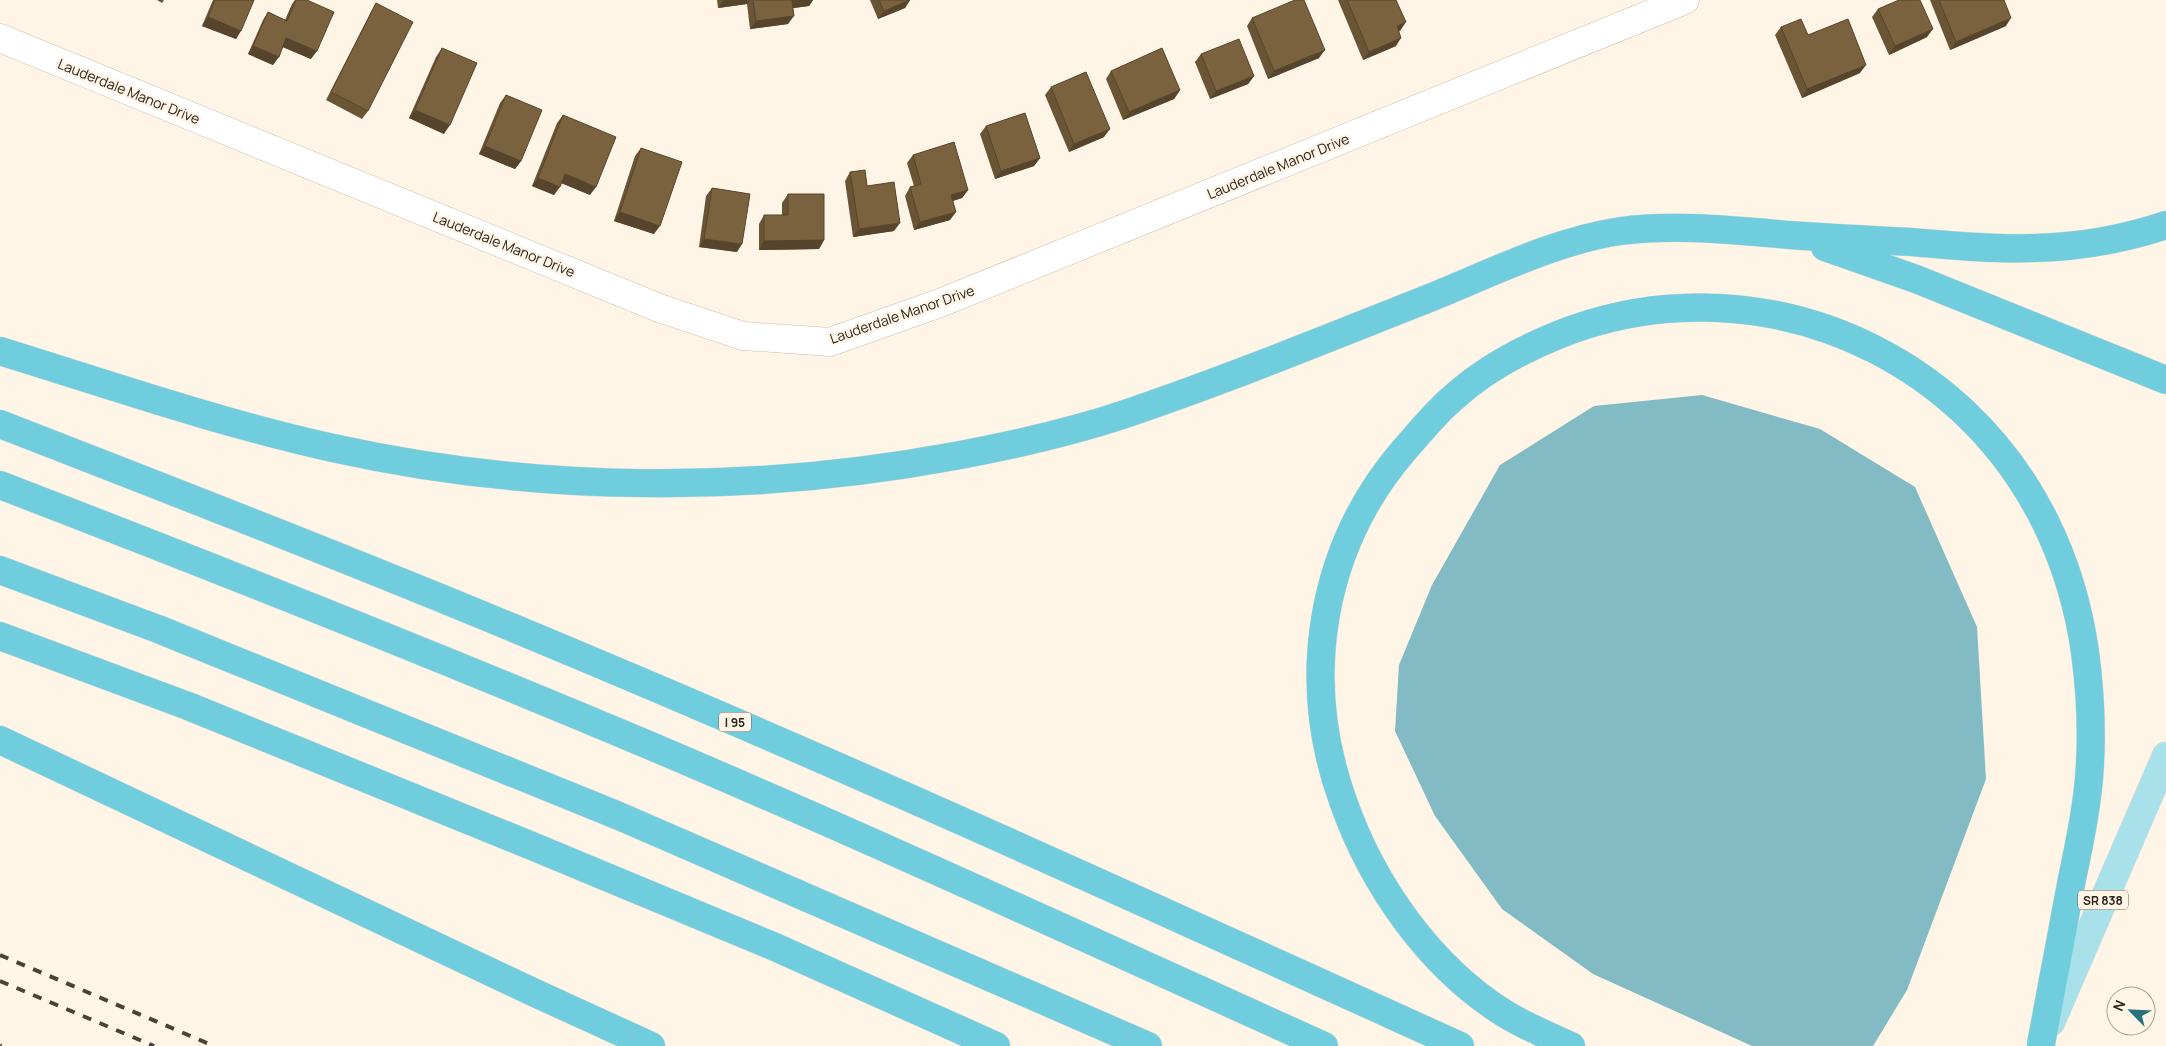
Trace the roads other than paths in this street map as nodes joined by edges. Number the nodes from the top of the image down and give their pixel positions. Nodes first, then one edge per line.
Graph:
1 (1685, 0) edge
2 (0, 38) edge
3 (2166, 225) edge
4 (1790, 235) junction
5 (0, 351) edge
6 (2166, 380) edge
7 (0, 424) edge
8 (0, 485) edge
9 (0, 570) edge
10 (0, 636) edge
11 (0, 740) edge
12 (2166, 756) edge
13 (2041, 1045) edge
14 (651, 1046) edge
15 (996, 1046) edge
16 (1148, 1046) edge
17 (1324, 1046) edge
18 (1460, 1046) edge
19 (1570, 1046) edge

1 - 2 street, Lauderdale Manor Drive
3 - 4 highway
4 - 5 highway
4 - 6 highway
7 - 18 highway, I 95
8 - 17 highway
9 - 16 highway
10 - 15 highway
11 - 14 highway
12 - 13 main road, SR 838
13 - 19 highway

